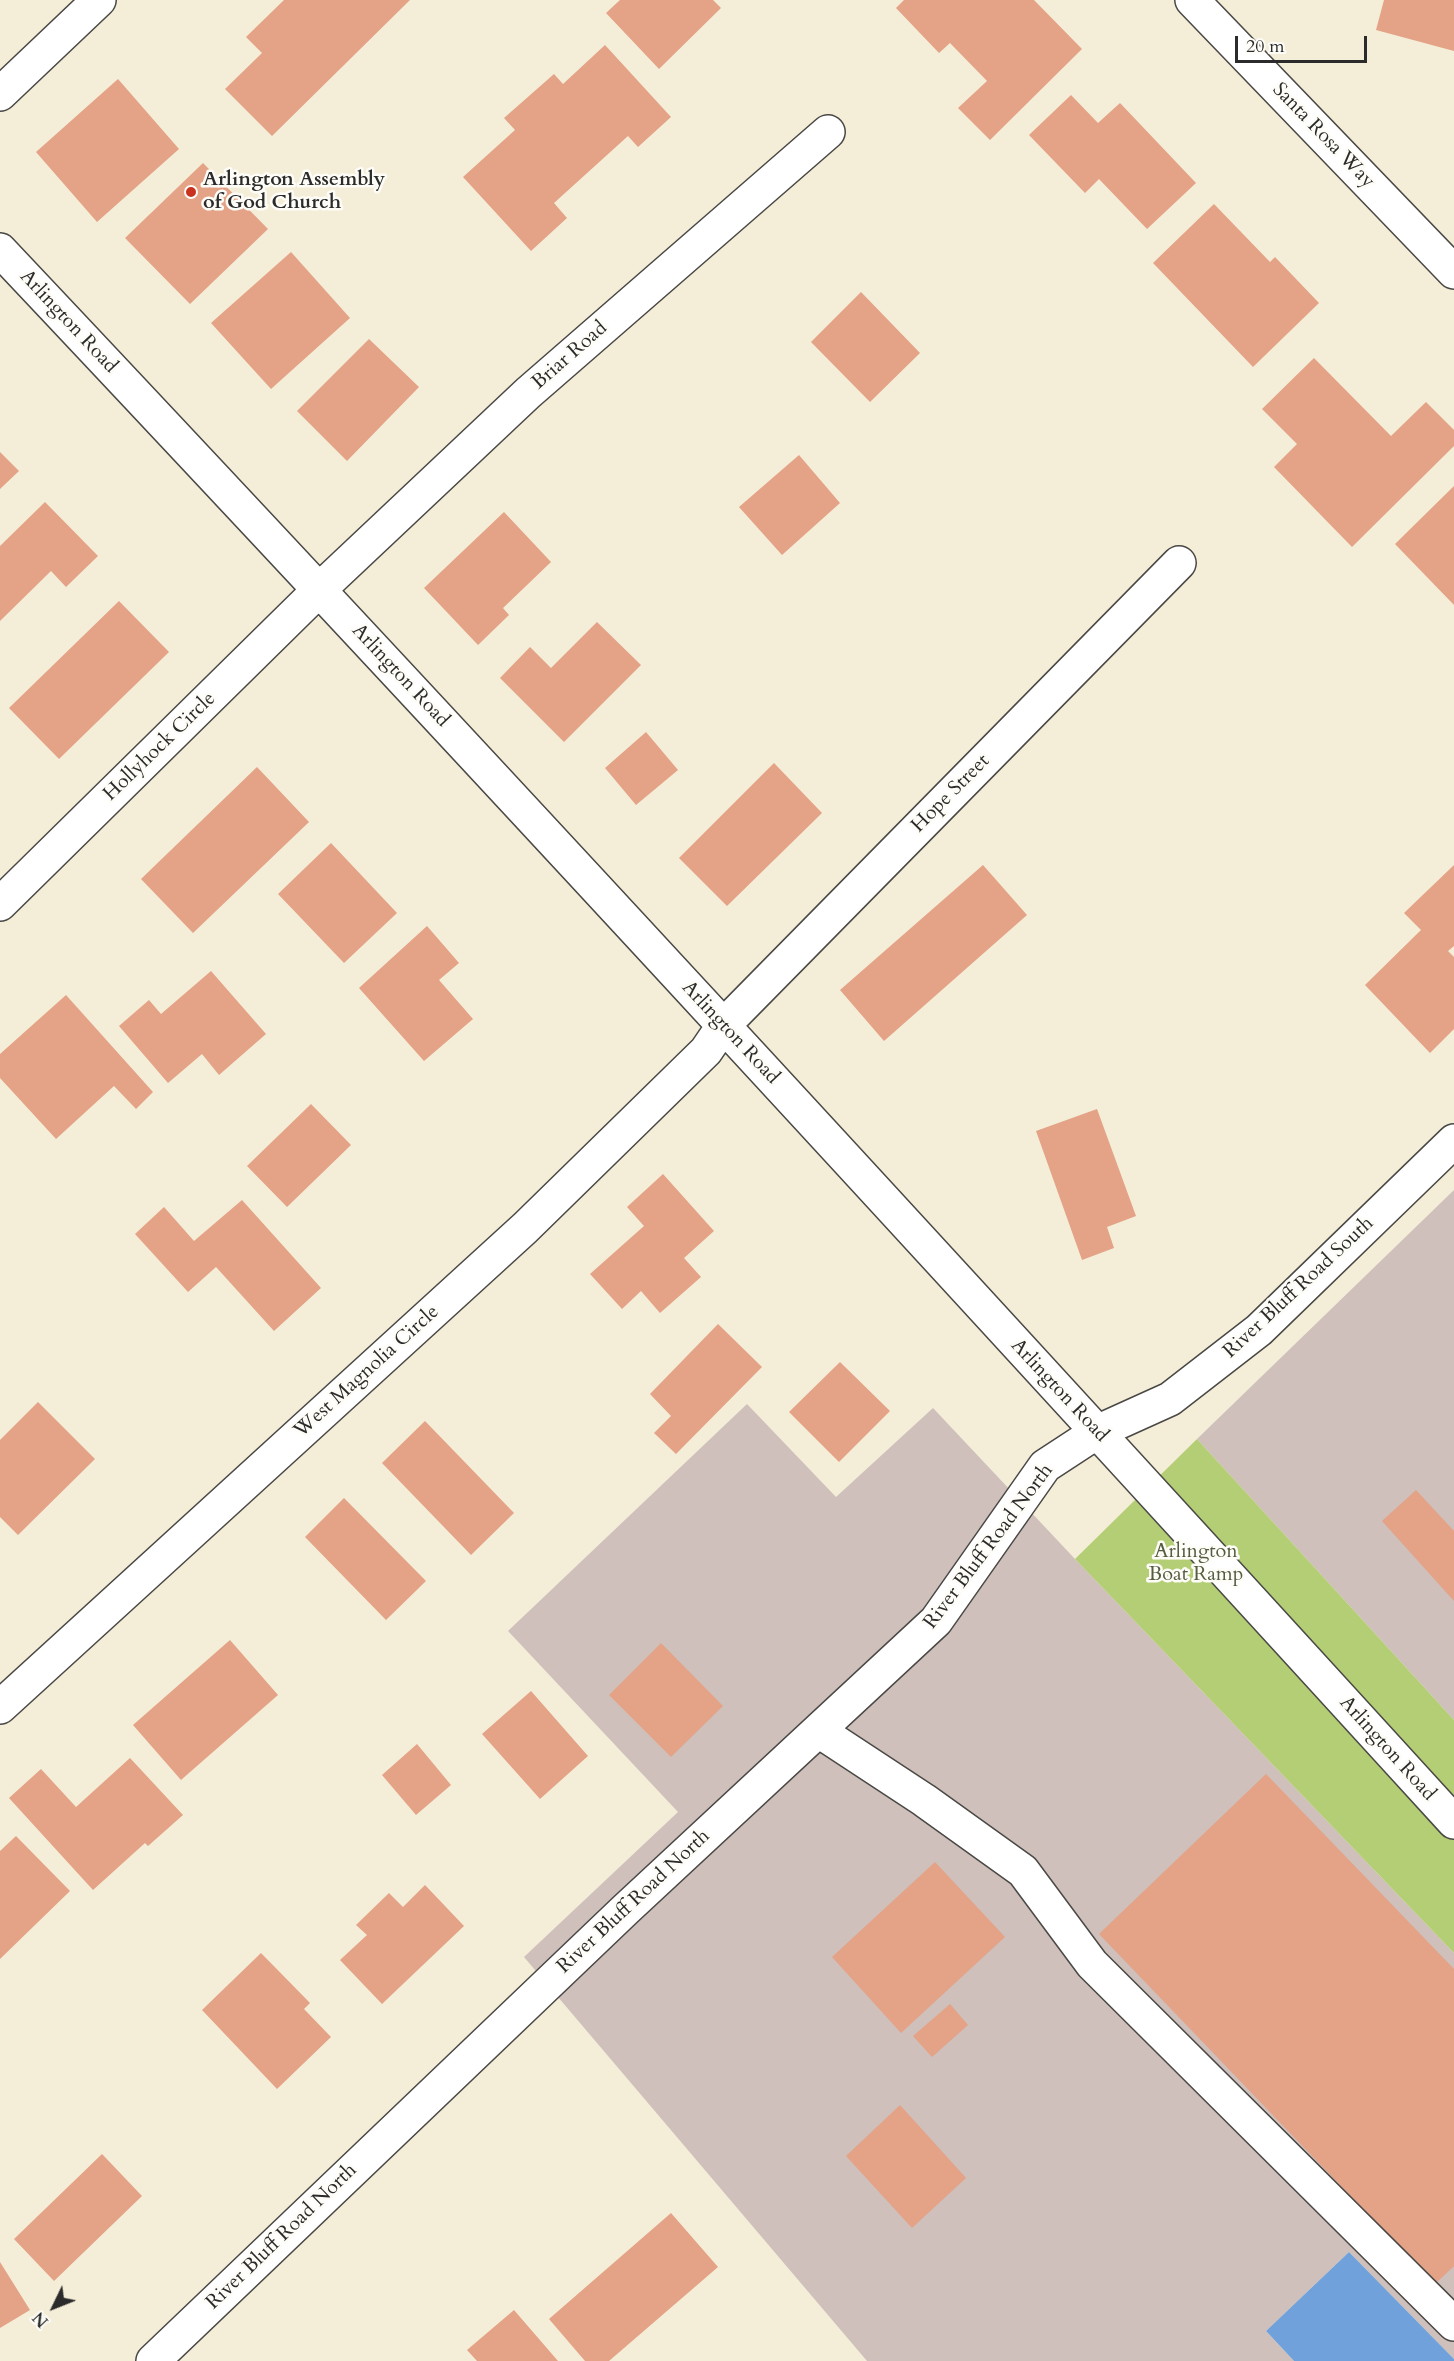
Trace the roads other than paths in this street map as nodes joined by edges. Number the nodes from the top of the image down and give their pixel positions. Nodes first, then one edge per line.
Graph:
1 (99, 0) edge
2 (1192, 0) edge
3 (0, 94) edge
4 (828, 132) dead end
5 (0, 250) edge
6 (1454, 272) edge
7 (1179, 563) dead end
8 (320, 590) junction
9 (0, 904) edge
10 (723, 1026) junction
11 (1454, 1141) edge
12 (1097, 1432) junction
13 (0, 1707) edge
14 (819, 1731) junction
15 (1454, 1822) edge
16 (1454, 2324) edge
17 (153, 2361) edge

1 - 3 street
2 - 6 street, Santa Rosa Way
4 - 8 street, Briar Road
5 - 8 street, Arlington Road
7 - 10 street, Hope Street
8 - 9 street, Hollyhock Circle
8 - 10 street, Arlington Road
10 - 12 street, Arlington Road
10 - 13 street, West Magnolia Circle
11 - 12 street, River Bluff Road South
12 - 14 street, River Bluff Road North
12 - 15 street, Arlington Road
14 - 16 street
14 - 17 street, River Bluff Road North

